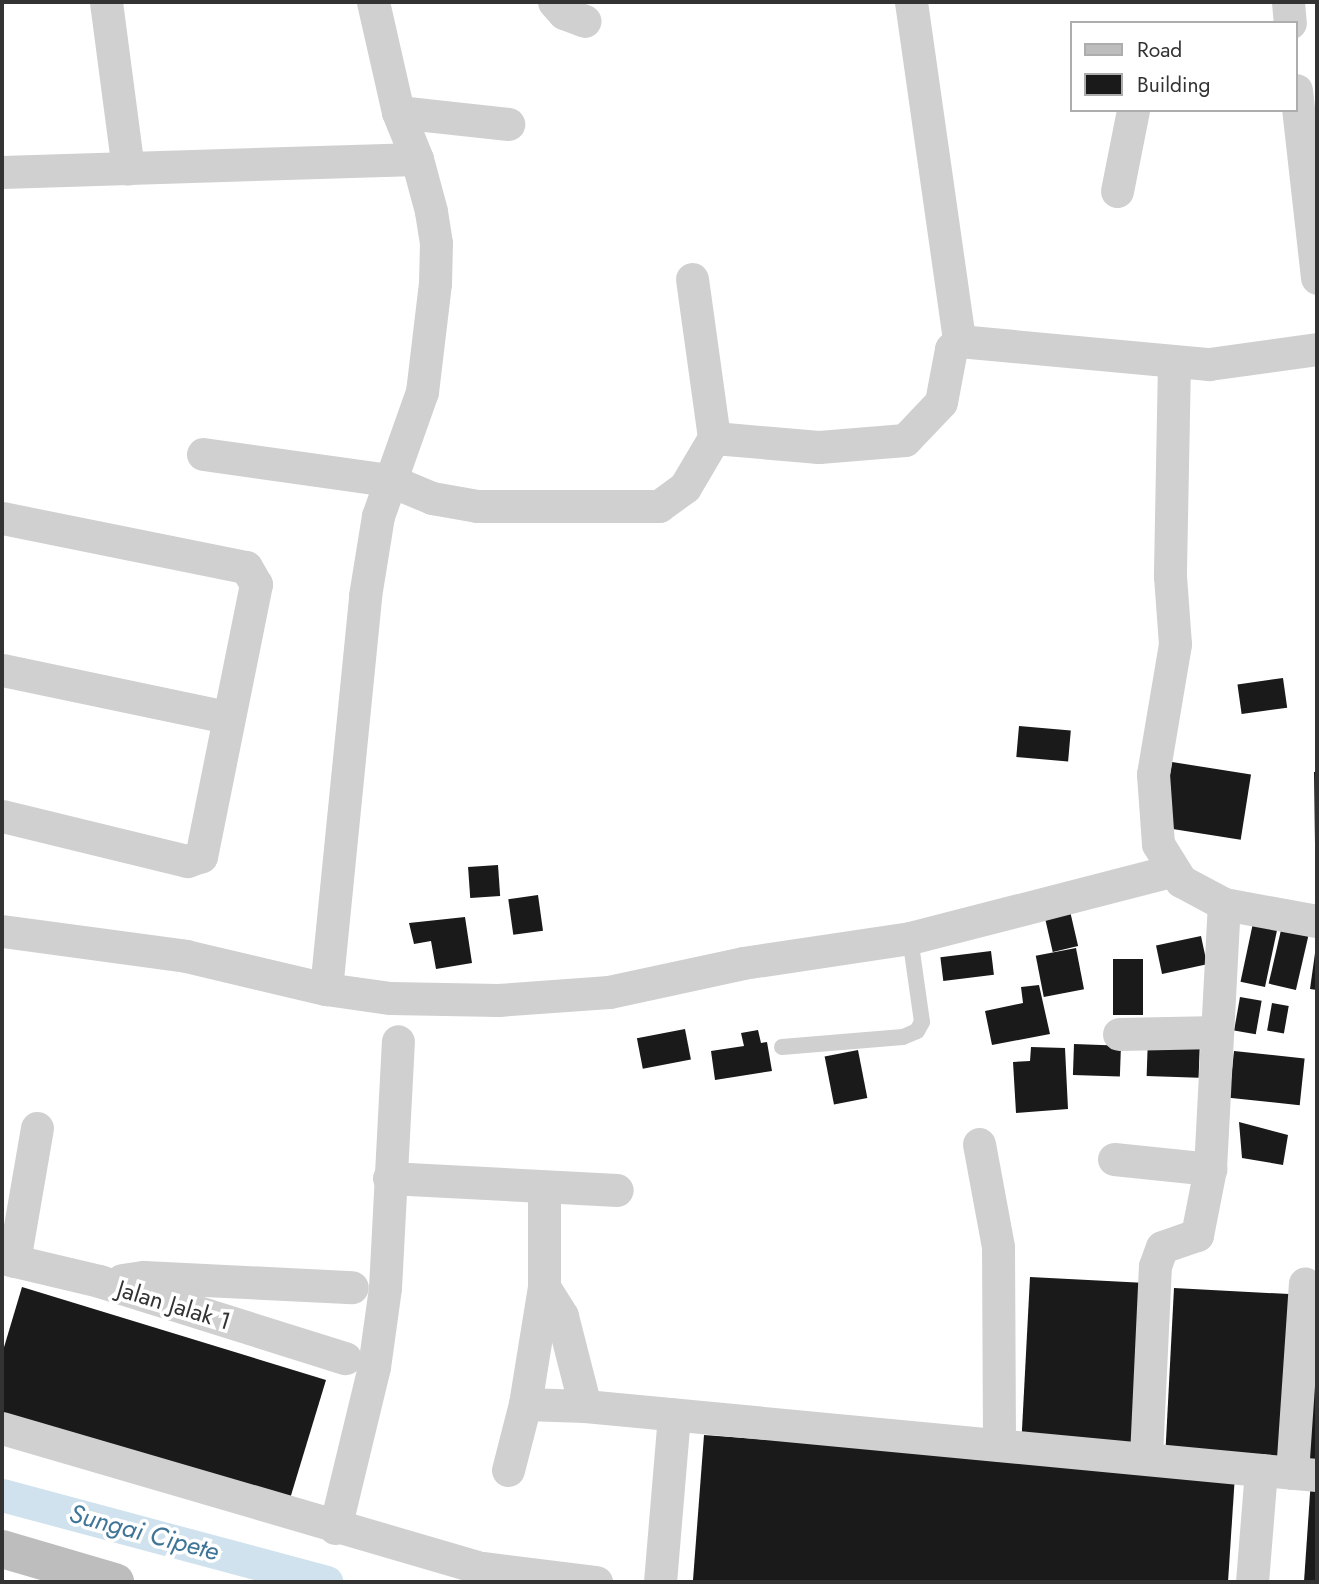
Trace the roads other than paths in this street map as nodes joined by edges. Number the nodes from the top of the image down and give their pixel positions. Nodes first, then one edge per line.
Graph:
1 (106, 2) edge
2 (373, 2) edge
3 (554, 2) edge
4 (911, 2) edge
5 (1288, 2) edge
6 (585, 21) dead end
7 (1290, 21) edge
8 (1298, 92) edge
9 (1317, 95) edge
10 (1298, 110) edge
11 (398, 112) junction
12 (1133, 112) edge
13 (508, 124) dead end
14 (417, 159) junction
15 (128, 169) junction
16 (2, 172) edge
17 (1117, 191) dead end
18 (1317, 278) edge
19 (692, 279) dead end
20 (959, 341) junction
21 (1317, 349) edge
22 (1174, 362) junction
23 (714, 438) junction
24 (203, 454) dead end
25 (389, 480) junction
26 (2, 519) edge
27 (2, 670) edge
28 (228, 717) junction
29 (2, 816) edge
30 (1171, 871) junction
31 (1224, 904) junction
32 (1317, 921) edge
33 (2, 931) edge
34 (910, 938) junction
35 (326, 989) junction
36 (1217, 1032) junction
37 (1119, 1034) dead end
38 (398, 1041) dead end
39 (782, 1047) dead end
40 (37, 1128) dead end
41 (979, 1144) dead end
42 (1114, 1159) dead end
43 (1210, 1169) junction
44 (389, 1178) junction
45 (544, 1188) junction
46 (617, 1190) dead end
47 (8, 1259) edge
48 (99, 1281) junction
49 (1305, 1283) dead end
50 (352, 1287) dead end
51 (544, 1287) junction
52 (345, 1358) dead end
53 (525, 1404) junction
54 (584, 1406) junction
55 (674, 1415) junction
56 (2, 1428) edge
57 (999, 1445) junction
58 (1146, 1456) junction
59 (508, 1470) dead end
60 (1290, 1472) edge
61 (335, 1528) junction
62 (2, 1549) edge
63 (115, 1582) edge
64 (596, 1582) edge
65 (660, 1582) edge
66 (1252, 1582) edge

1 - 15 street
2 - 11 street
3 - 6 street
4 - 20 street
5 - 7 street
8 - 9 street
10 - 18 street
11 - 13 street
11 - 14 street
12 - 17 street
14 - 15 street
14 - 25 street
15 - 16 street
19 - 23 street
20 - 22 street
20 - 23 street
21 - 22 street
22 - 30 street
23 - 25 street
24 - 25 street
25 - 35 street
26 - 28 street
27 - 28 street
28 - 29 street
30 - 31 street
30 - 34 street
31 - 32 street
31 - 36 street
33 - 35 street
34 - 35 street
34 - 39 lane
36 - 37 street
36 - 43 street
38 - 44 street
40 - 47 street
41 - 57 street
42 - 43 street
43 - 58 street
44 - 45 street
44 - 61 street
45 - 46 street
45 - 51 street
47 - 48 street, Jalan Jalak 1
48 - 50 street
48 - 52 street, Jalan Jalak 1
49 - 60 street
51 - 53 street
51 - 54 street
53 - 54 street
53 - 59 street
54 - 55 street
55 - 57 street
55 - 65 street
56 - 61 street
57 - 58 street
58 - 60 street
60 - 66 street
61 - 64 street
62 - 63 street

